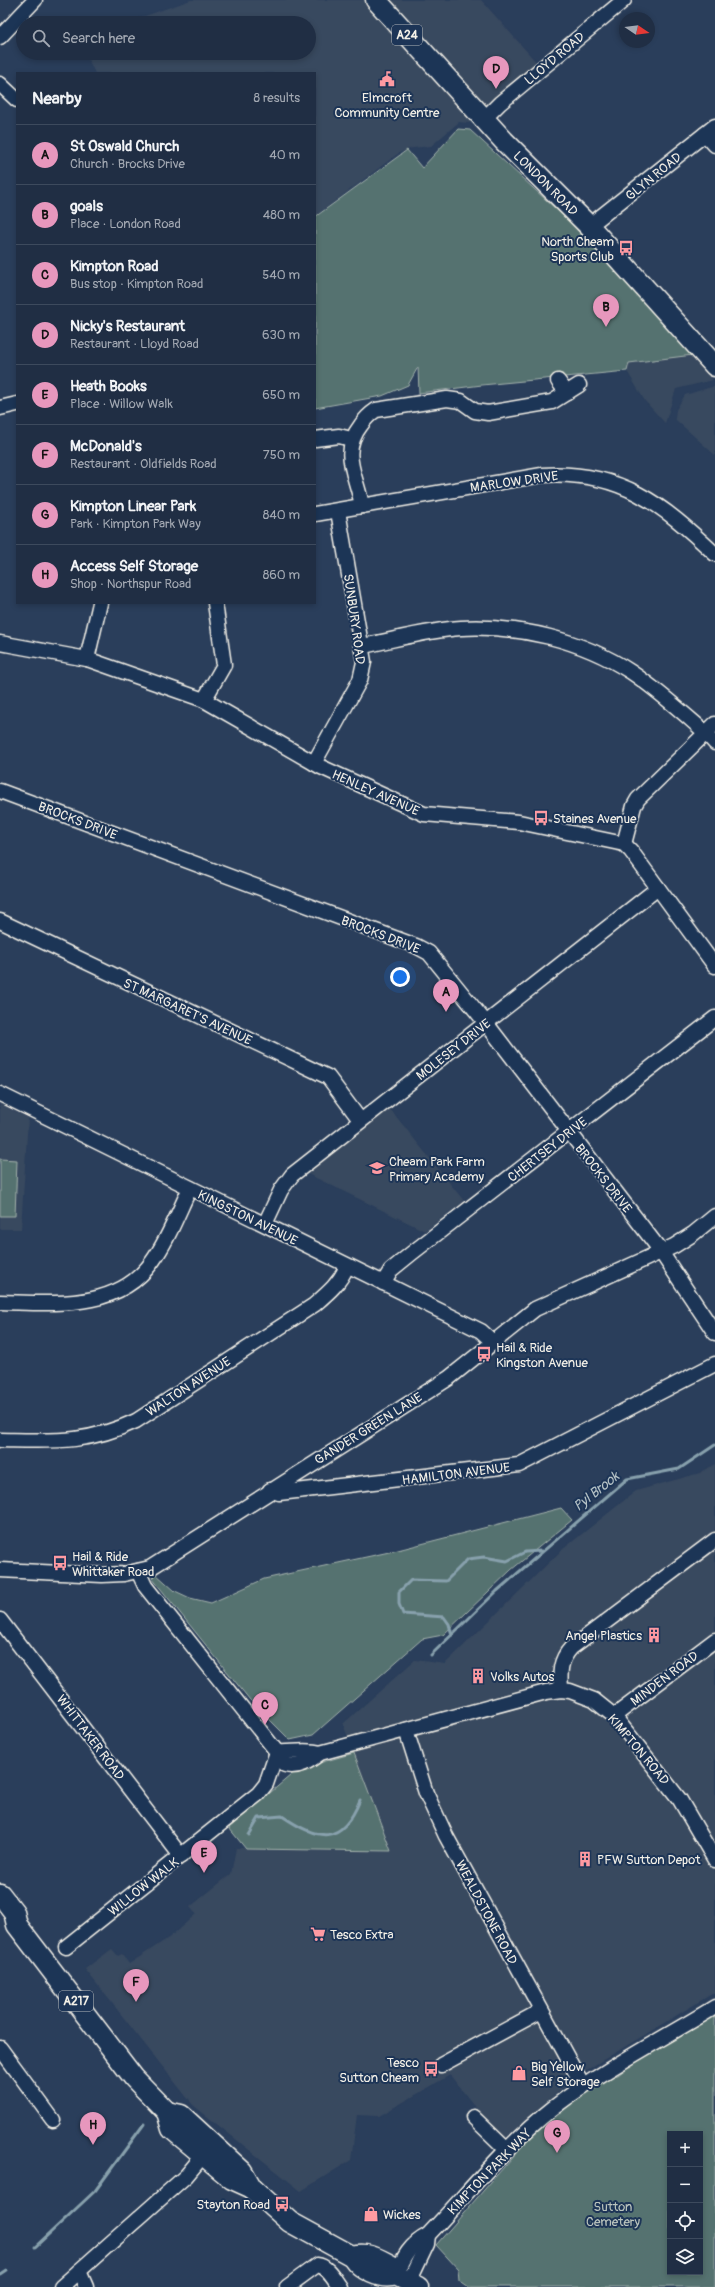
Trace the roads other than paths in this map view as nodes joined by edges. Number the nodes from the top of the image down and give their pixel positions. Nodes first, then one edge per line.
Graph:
1 (35, 0) edge
2 (376, 0) edge
3 (624, 0) edge
4 (20, 16) edge
5 (16, 20) edge
6 (0, 37) edge
7 (0, 84) edge
8 (16, 99) edge
9 (485, 118) junction
10 (710, 130) edge
11 (715, 145) edge
12 (589, 226) junction
13 (715, 366) edge
14 (558, 380) dead end
15 (579, 385) dead end
16 (567, 393) junction
17 (16, 404) edge
18 (0, 408) edge
19 (316, 439) edge
20 (351, 439) junction
21 (362, 506) junction
22 (338, 511) junction
23 (316, 514) edge
24 (715, 554) edge
25 (100, 604) edge
26 (215, 604) edge
27 (0, 643) edge
28 (362, 646) junction
29 (87, 659) junction
30 (204, 700) junction
31 (712, 733) edge
32 (314, 763) junction
33 (0, 791) edge
34 (624, 844) junction
35 (658, 888) junction
36 (0, 921) edge
37 (715, 966) edge
38 (715, 1018) edge
39 (486, 1023) junction
40 (0, 1094) edge
41 (360, 1120) junction
42 (568, 1132) junction
43 (190, 1188) junction
44 (715, 1216) edge
45 (265, 1224) junction
46 (661, 1252) junction
47 (347, 1266) junction
48 (383, 1283) junction
49 (0, 1302) edge
50 (715, 1333) edge
51 (493, 1342) junction
52 (715, 1364) edge
53 (0, 1440) edge
54 (299, 1471) junction
55 (270, 1490) junction
56 (305, 1490) junction
57 (715, 1540) edge
58 (0, 1570) edge
59 (138, 1571) junction
60 (0, 1620) edge
61 (715, 1640) edge
62 (560, 1690) junction
63 (614, 1716) junction
64 (406, 1730) junction
65 (277, 1752) junction
66 (181, 1856) junction
67 (715, 1860) edge
68 (0, 1894) edge
69 (0, 1913) edge
70 (18, 1925) junction
71 (66, 1947) dead end
72 (715, 2007) edge
73 (542, 2011) junction
74 (0, 2048) edge
75 (5, 2064) edge
76 (441, 2065) dead end
77 (583, 2086) junction
78 (167, 2112) junction
79 (472, 2117) dead end
80 (53, 2120) dead end
81 (506, 2149) junction
82 (200, 2154) junction
83 (252, 2188) junction
84 (79, 2271) junction
85 (407, 2281) edge
86 (61, 2287) edge
87 (86, 2287) edge
88 (286, 2287) edge
89 (340, 2287) edge

1 - 4 street
2 - 9 highway, LONDON ROAD / A24
3 - 9 street, LLOYD ROAD
5 - 6 street
7 - 8 street
9 - 12 highway, LONDON ROAD / A24
10 - 11 street
10 - 12 street, GLYN ROAD
12 - 13 highway, LONDON ROAD / A24
14 - 16 street
15 - 16 street
16 - 20 street
17 - 18 street
19 - 20 street
20 - 21 street
21 - 22 street, MARLOW DRIVE
21 - 24 street, MARLOW DRIVE
22 - 23 street, MARLOW DRIVE
22 - 28 street, SUNBURY ROAD
25 - 29 street
26 - 30 street
27 - 29 street, HENLEY AVENUE
28 - 31 street
28 - 32 street, SUNBURY ROAD
29 - 30 street, HENLEY AVENUE
30 - 32 street, HENLEY AVENUE
31 - 34 street
32 - 34 street, HENLEY AVENUE
33 - 39 street, BROCKS DRIVE
34 - 35 street
35 - 37 street
35 - 39 street, MOLESEY DRIVE
36 - 41 street, ST MARGARET'S AVENUE
38 - 42 street, CHERTSEY DRIVE
39 - 41 street, MOLESEY DRIVE
39 - 42 street, BROCKS DRIVE
40 - 43 street, KINGSTON AVENUE
41 - 45 street, MOLESEY DRIVE
42 - 46 street, BROCKS DRIVE
42 - 48 street, CHERTSEY DRIVE
43 - 45 street, KINGSTON AVENUE
43 - 49 street
44 - 46 street, GANDER GREEN LANE
45 - 47 street, KINGSTON AVENUE
46 - 50 street, BROCKS DRIVE
46 - 51 street, GANDER GREEN LANE
47 - 48 street, KINGSTON AVENUE
47 - 53 street, WALTON AVENUE
48 - 51 street, KINGSTON AVENUE
51 - 54 street, GANDER GREEN LANE
52 - 56 street, HAMILTON AVENUE
54 - 55 street, GANDER GREEN LANE
54 - 56 street
55 - 56 street, HAMILTON AVENUE
55 - 59 street, GANDER GREEN LANE
57 - 62 street
58 - 59 street, GANDER GREEN LANE
59 - 65 street
60 - 66 street, WHITTAKER ROAD
61 - 63 street, MINDEN ROAD
62 - 63 street, KIMPTON ROAD
62 - 64 street, KIMPTON ROAD
63 - 67 street, KIMPTON ROAD
64 - 65 street, KIMPTON ROAD
64 - 73 street, WEALDSTONE ROAD
65 - 66 street, WILLOW WALK
66 - 71 street, WILLOW WALK
68 - 70 highway, A217
69 - 70 highway, A217
70 - 78 highway, A217
72 - 77 street, KIMPTON PARK WAY
73 - 76 street
73 - 77 street, WEALDSTONE ROAD
74 - 75 street
75 - 80 street
77 - 81 street, KIMPTON PARK WAY
78 - 82 highway, A217
78 - 83 highway, A217
79 - 81 street
81 - 85 street, KIMPTON PARK WAY
82 - 83 highway, A217
82 - 84 street
83 - 85 highway, A217
84 - 86 street
84 - 87 street
88 - 89 street

